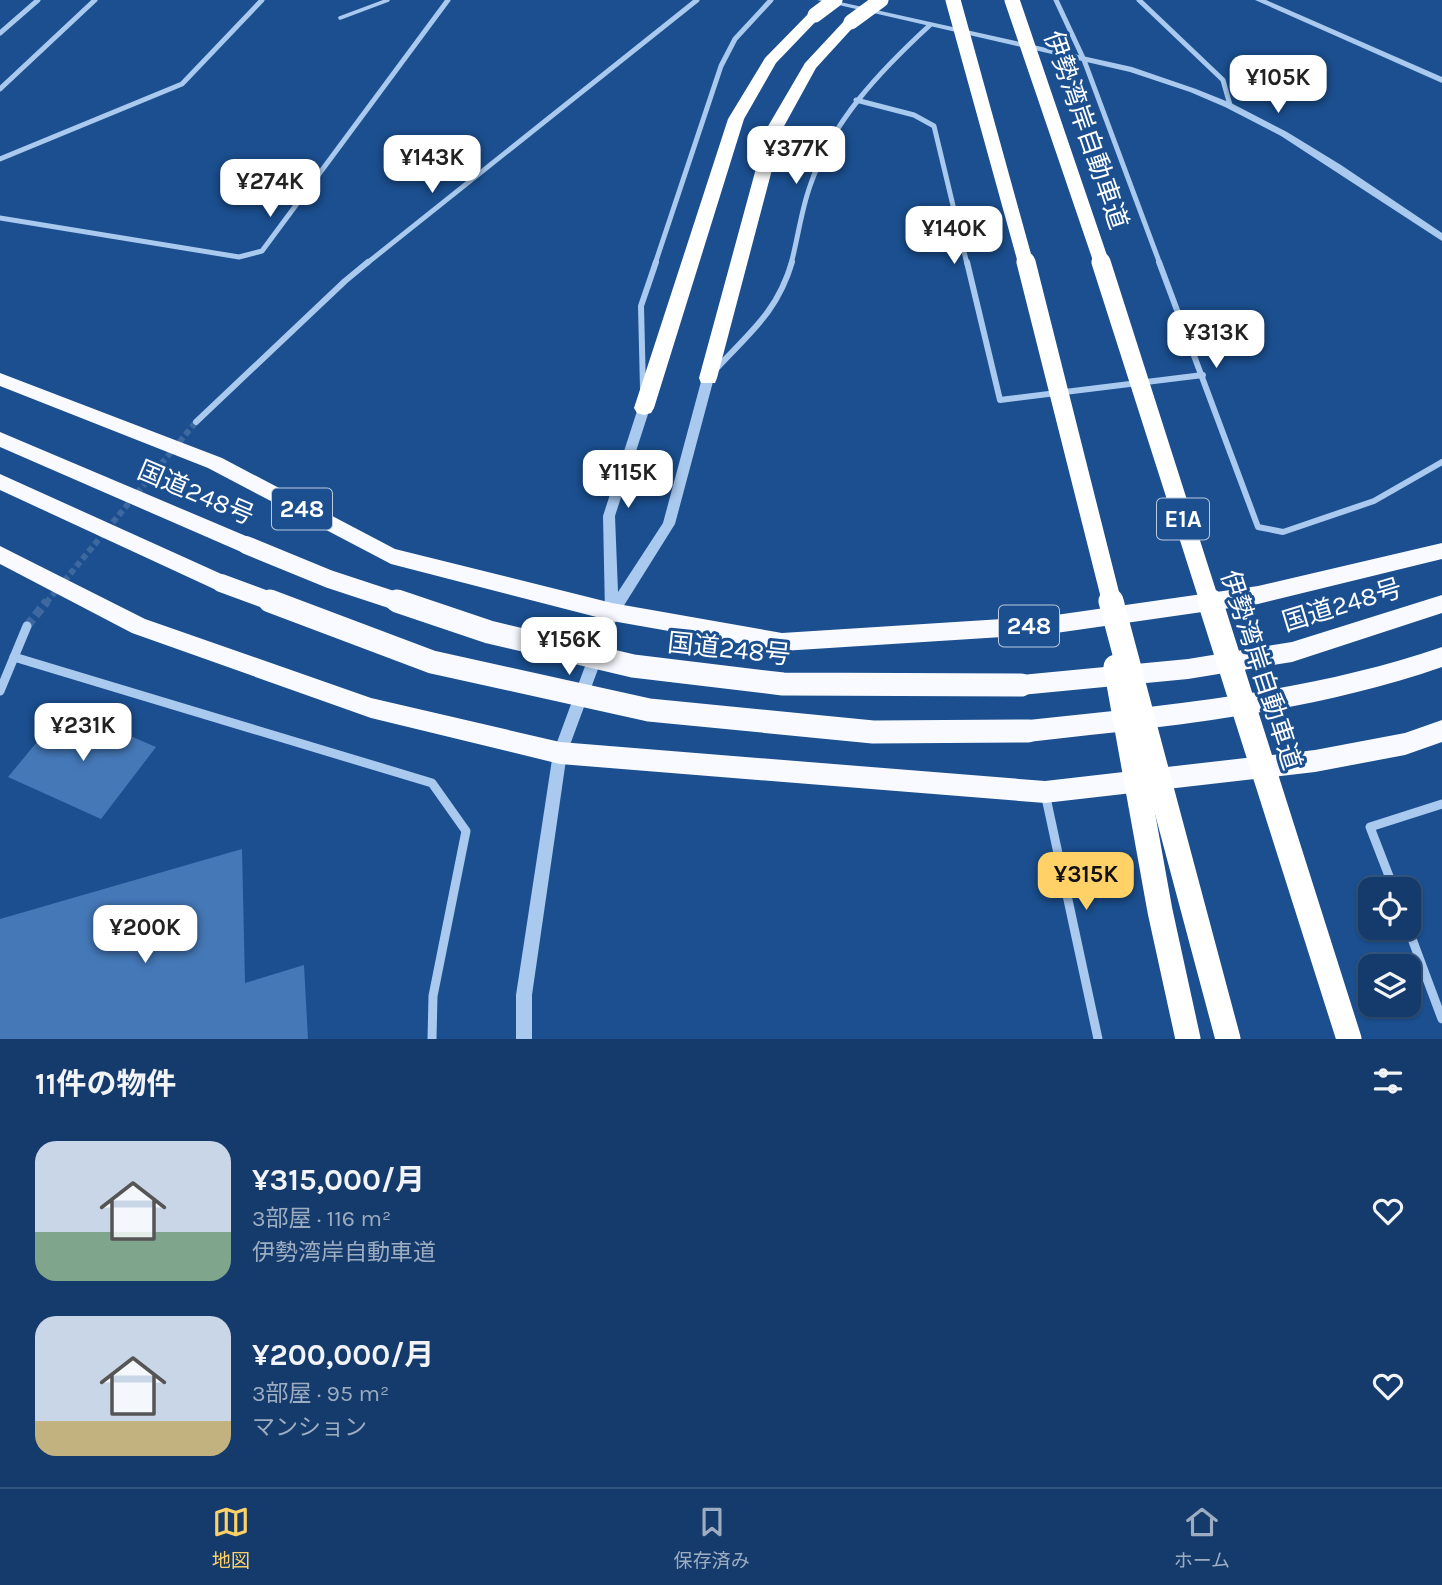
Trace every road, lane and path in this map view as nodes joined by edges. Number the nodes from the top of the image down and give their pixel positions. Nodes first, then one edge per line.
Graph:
1 (38, 0) edge
2 (95, 0) edge
3 (262, 0) edge
4 (388, 0) edge
5 (448, 0) edge
6 (697, 0) edge
7 (771, 0) edge
8 (835, 0) edge
9 (881, 0) edge
10 (953, 0) edge
11 (1012, 0) edge
12 (1056, 0) edge
13 (1139, 0) edge
14 (1259, 0) edge
15 (818, 7) edge
16 (340, 18) dead end
17 (930, 26) junction
18 (0, 33) edge
19 (1084, 60) junction
20 (1442, 80) edge
21 (0, 89) edge
22 (856, 100) junction
23 (1230, 105) junction
24 (0, 159) edge
25 (0, 218) edge
26 (1442, 238) edge
27 (1203, 375) junction
28 (708, 378) junction
29 (0, 379) edge
30 (644, 408) junction
31 (196, 422) tunnel mouth
32 (0, 439) edge
33 (1442, 461) edge
34 (0, 482) edge
35 (1090, 521) junction
36 (1442, 551) edge
37 (0, 554) edge
38 (1442, 604) edge
39 (612, 612) junction
40 (27, 626) tunnel mouth
41 (14, 657) junction
42 (1442, 657) edge
43 (0, 691) edge
44 (1442, 731) edge
45 (559, 753) junction
46 (1045, 792) junction
47 (1442, 804) edge
48 (1389, 877) edge
49 (1412, 940) edge
50 (1442, 1019) edge
51 (432, 1039) edge
52 (524, 1039) edge
53 (1098, 1039) edge
54 (1188, 1039) edge
55 (1228, 1039) edge
56 (1349, 1039) edge

1 - 18 street
2 - 21 street
3 - 24 street
4 - 16 lane
5 - 25 street
6 - 31 street
7 - 30 street
8 - 15 highway, bridge
9 - 28 highway, bridge
10 - 35 highway, bridge
11 - 56 highway, 伊勢湾岸自動車道 / E1A, bridge
12 - 19 street
13 - 23 street
14 - 20 street
15 - 17 street
15 - 30 highway
17 - 19 street
17 - 22 street
19 - 23 street
19 - 27 street
22 - 27 street
22 - 28 street
23 - 26 street
27 - 33 street
28 - 39 street
29 - 39 highway, 248
30 - 39 street
32 - 38 highway, 国道248号 / 248, bridge
34 - 42 highway, bridge
35 - 54 highway, bridge
35 - 55 highway, bridge
36 - 39 highway, 248
37 - 45 highway
39 - 45 street
40 - 41 street
41 - 43 street
41 - 51 street
44 - 46 highway
45 - 46 highway
45 - 52 street
46 - 53 street
47 - 48 street
49 - 50 street

